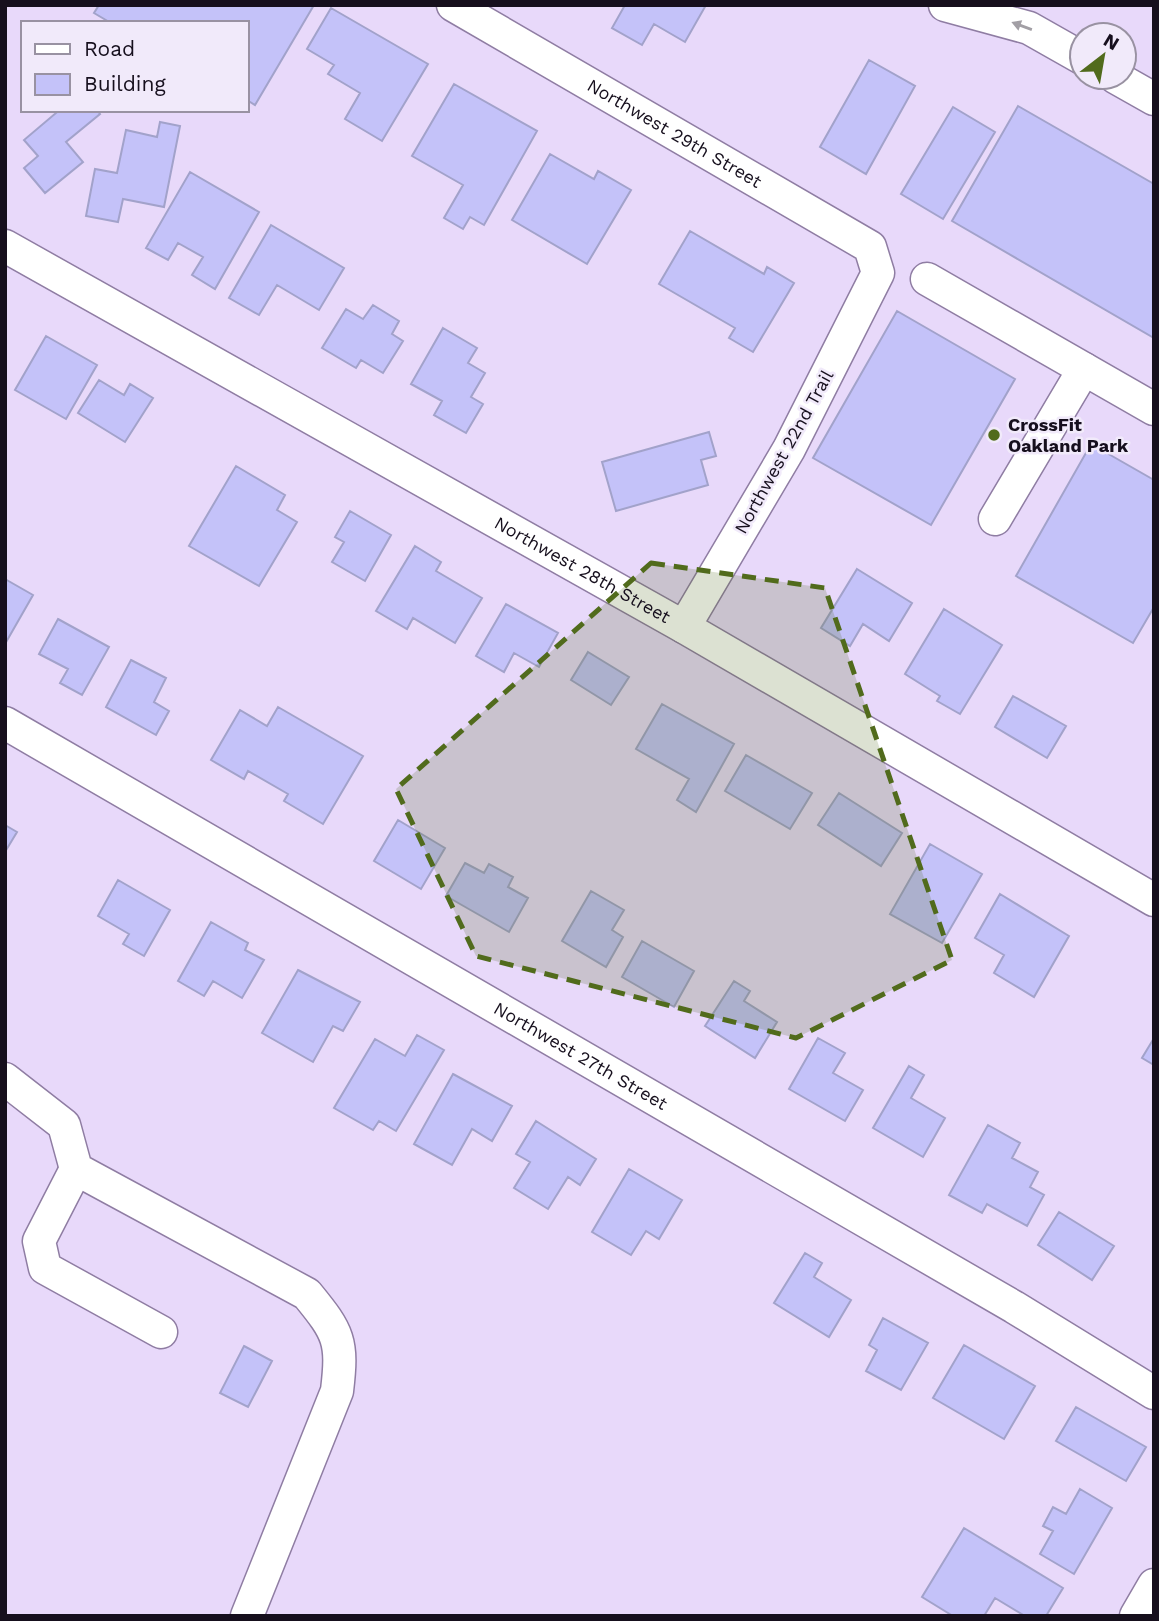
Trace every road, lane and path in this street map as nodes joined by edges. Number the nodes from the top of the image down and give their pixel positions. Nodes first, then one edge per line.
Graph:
1 (453, 5) edge
2 (946, 5) edge
3 (1068, 50) edge
4 (1138, 90) edge
5 (1154, 99) edge
6 (5, 246) edge
7 (878, 273) joint
8 (927, 279) dead end
9 (1084, 369) junction
10 (1154, 409) edge
11 (995, 519) dead end
12 (684, 627) junction
13 (5, 723) edge
14 (1154, 900) edge
15 (5, 1079) edge
16 (76, 1169) junction
17 (162, 1332) dead end
18 (1154, 1393) edge
19 (1154, 1585) edge
20 (247, 1616) edge
21 (1136, 1616) edge

1 - 7 street, Northwest 29th Street
3 -> 2 street
4 - 5 street
6 - 12 street, Northwest 28th Street
7 - 12 street, Northwest 22nd Trail
8 - 9 street
9 - 10 street
9 - 11 street
12 - 14 street, Northwest 28th Street
13 - 18 street, Northwest 27th Street
15 - 16 street
16 - 17 street
16 - 20 street
19 - 21 street

